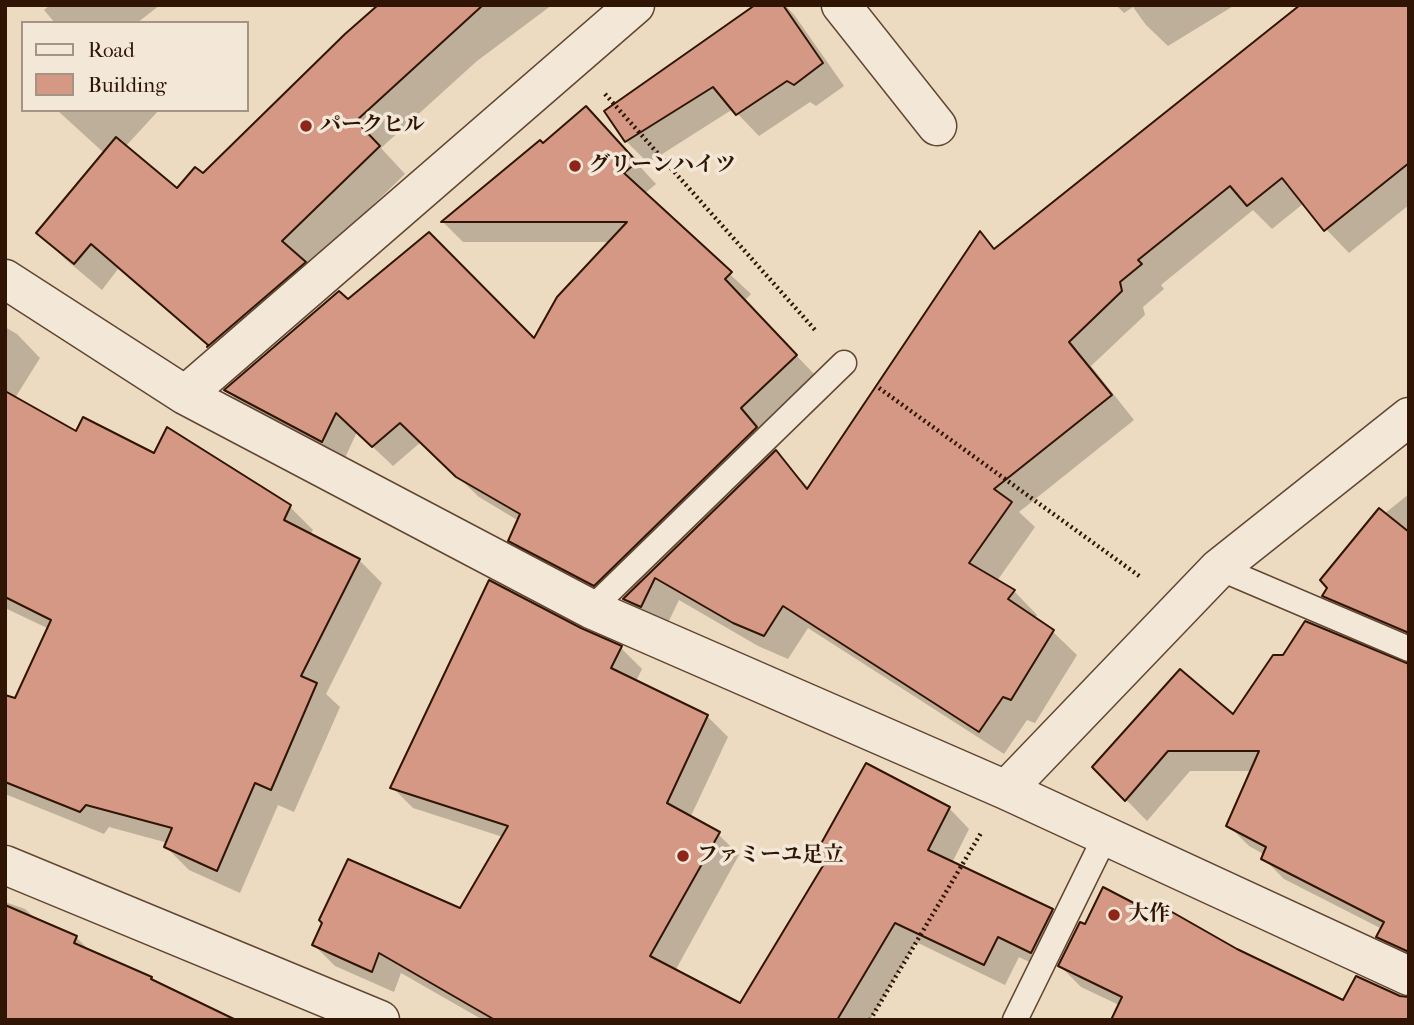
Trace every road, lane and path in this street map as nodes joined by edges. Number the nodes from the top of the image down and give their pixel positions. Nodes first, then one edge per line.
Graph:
1 (635, 5) edge
2 (841, 5) edge
3 (937, 126) dead end
4 (5, 279) edge
5 (844, 363) dead end
6 (185, 395) junction
7 (1409, 417) edge
8 (1219, 568) junction
9 (591, 610) junction
10 (1409, 649) edge
11 (1006, 790) junction
12 (1106, 835) junction
13 (5, 865) edge
14 (1409, 976) edge
15 (380, 1020) edge
16 (870, 1020) edge
17 (1015, 1020) edge

1 - 6 street
2 - 3 street
4 - 6 street
5 - 9 lane
6 - 9 street
7 - 8 street
8 - 10 lane
8 - 11 street
9 - 11 street
11 - 12 street
11 - 16 path
12 - 14 street
12 - 17 lane
13 - 15 street

